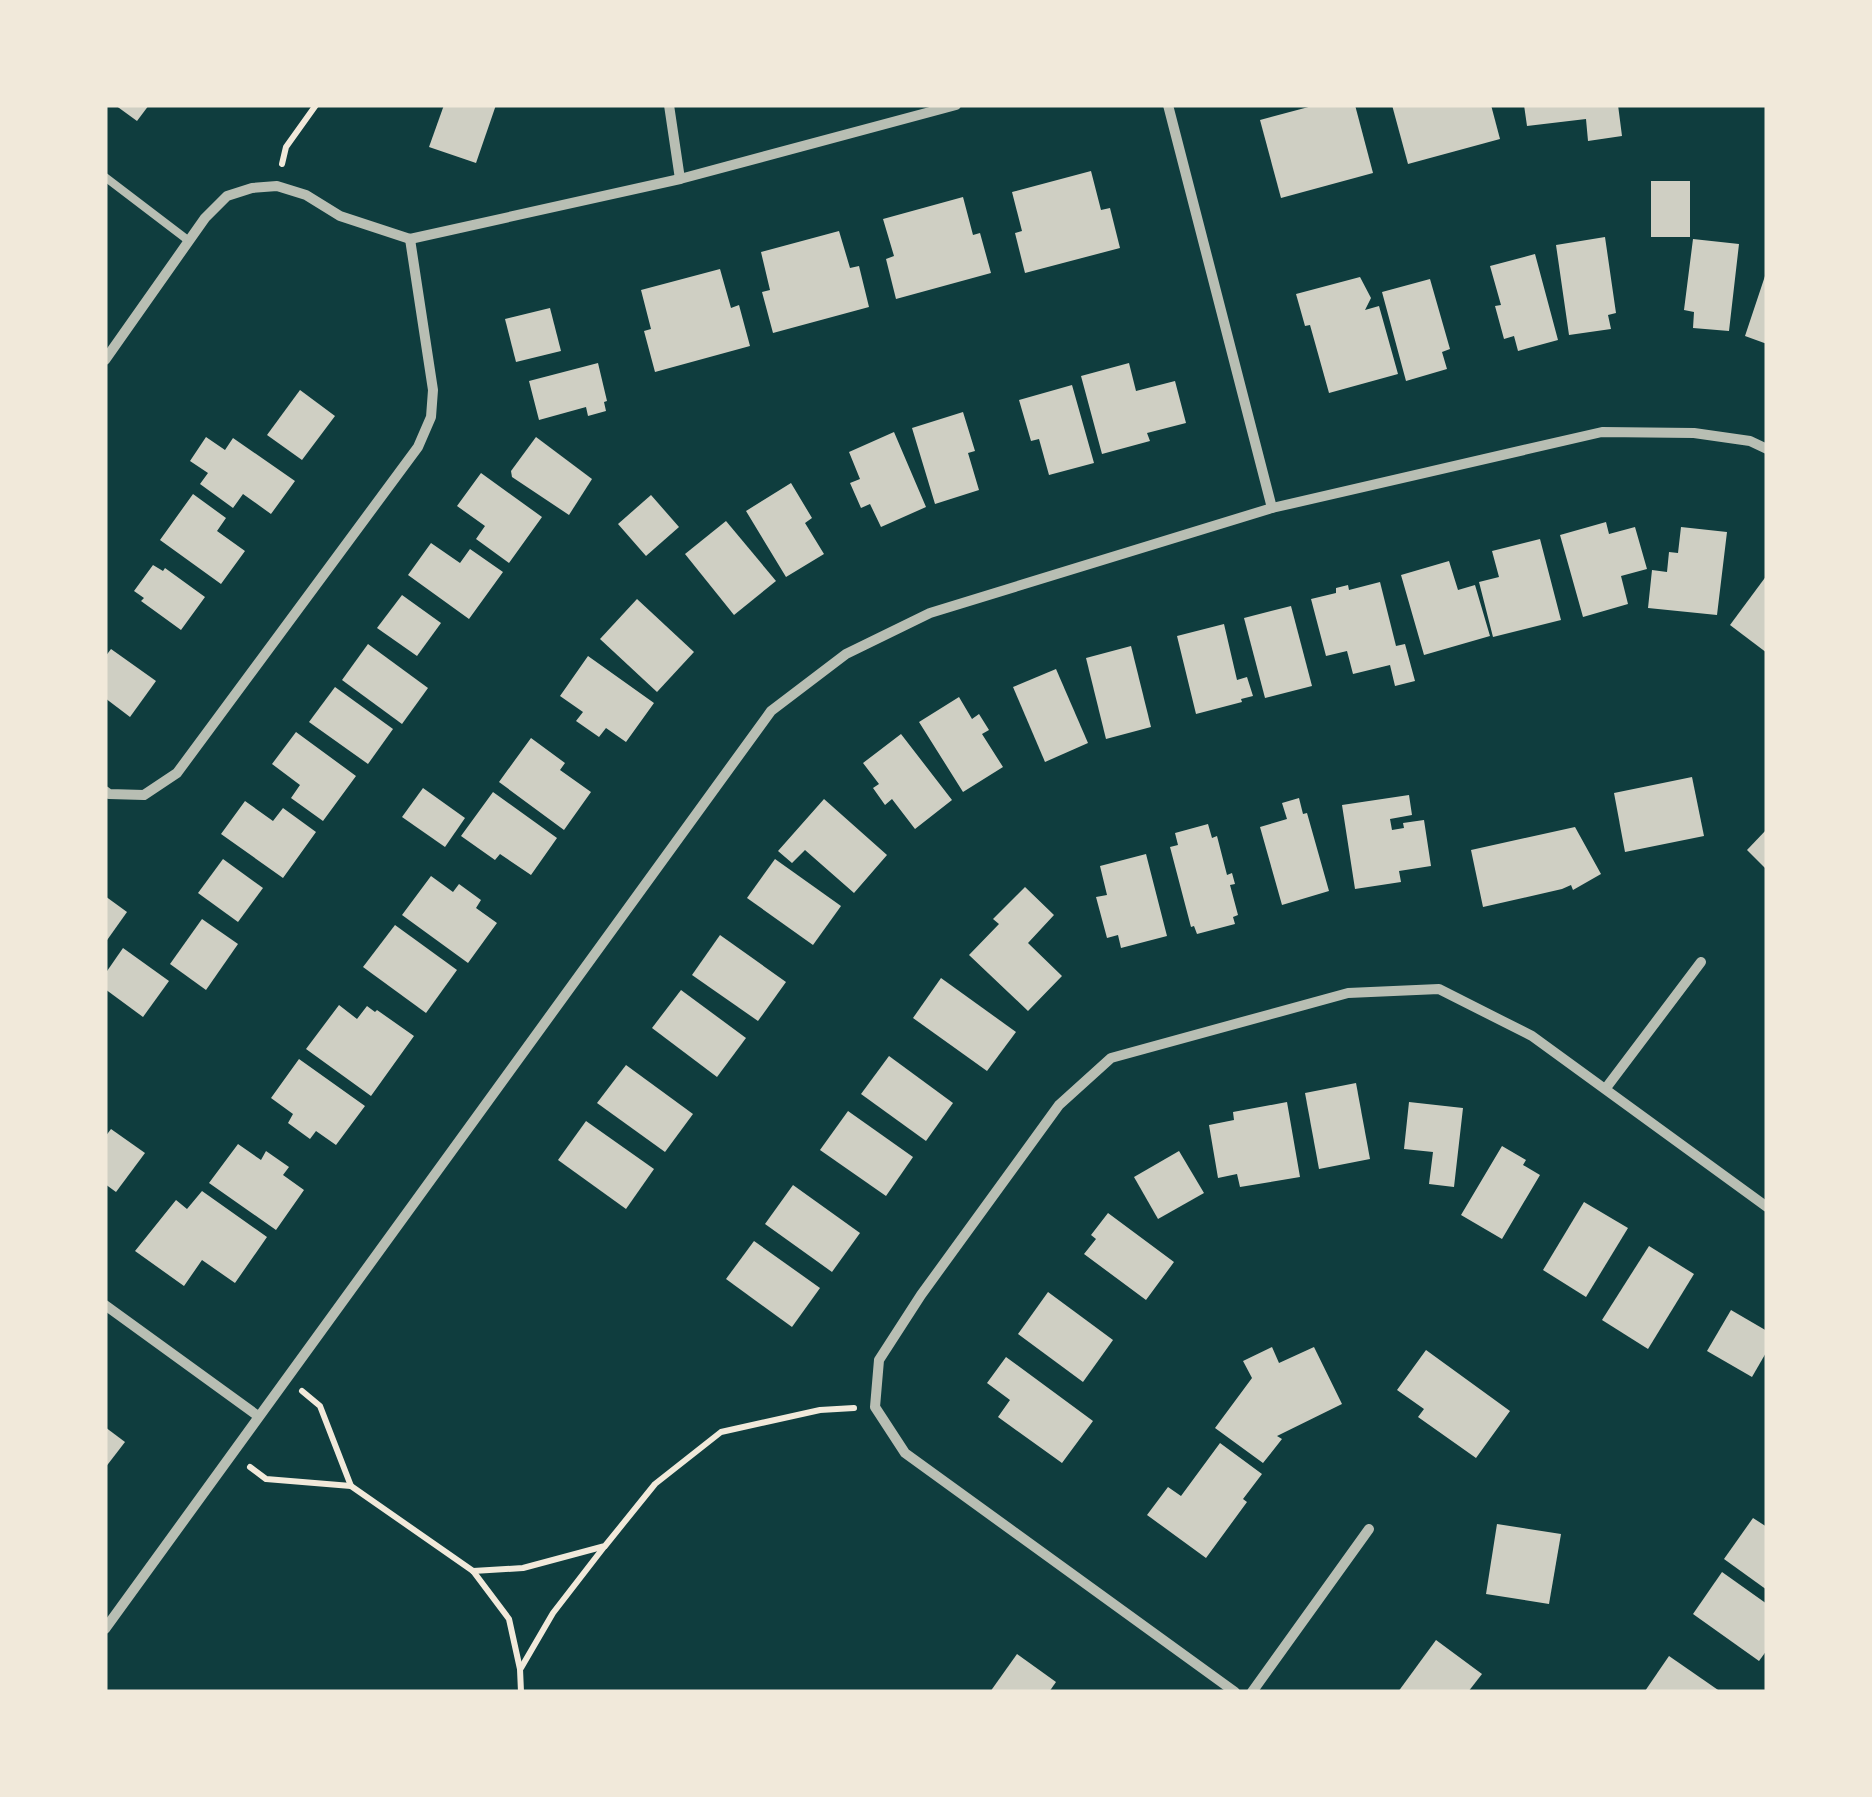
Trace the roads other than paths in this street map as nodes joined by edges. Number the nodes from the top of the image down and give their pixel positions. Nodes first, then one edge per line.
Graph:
1 (669, 105) edge
2 (956, 105) edge
3 (1168, 105) edge
4 (105, 177) edge
5 (680, 179) junction
6 (410, 239) junction
7 (189, 242) junction
8 (105, 360) edge
9 (1767, 449) edge
10 (1272, 508) junction
11 (105, 791) edge
12 (1701, 962) dead end
13 (1606, 1088) junction
14 (1767, 1206) edge
15 (105, 1305) edge
16 (258, 1416) junction
17 (1369, 1529) dead end
18 (105, 1629) edge
19 (1235, 1692) edge
20 (1252, 1692) edge

1 - 5 street
2 - 5 street
3 - 10 street
4 - 7 lane
5 - 6 street
6 - 7 street
6 - 11 street
7 - 8 street
9 - 10 street
10 - 16 street
12 - 13 street
13 - 14 street
13 - 19 street
15 - 16 street
16 - 18 street
17 - 20 street

